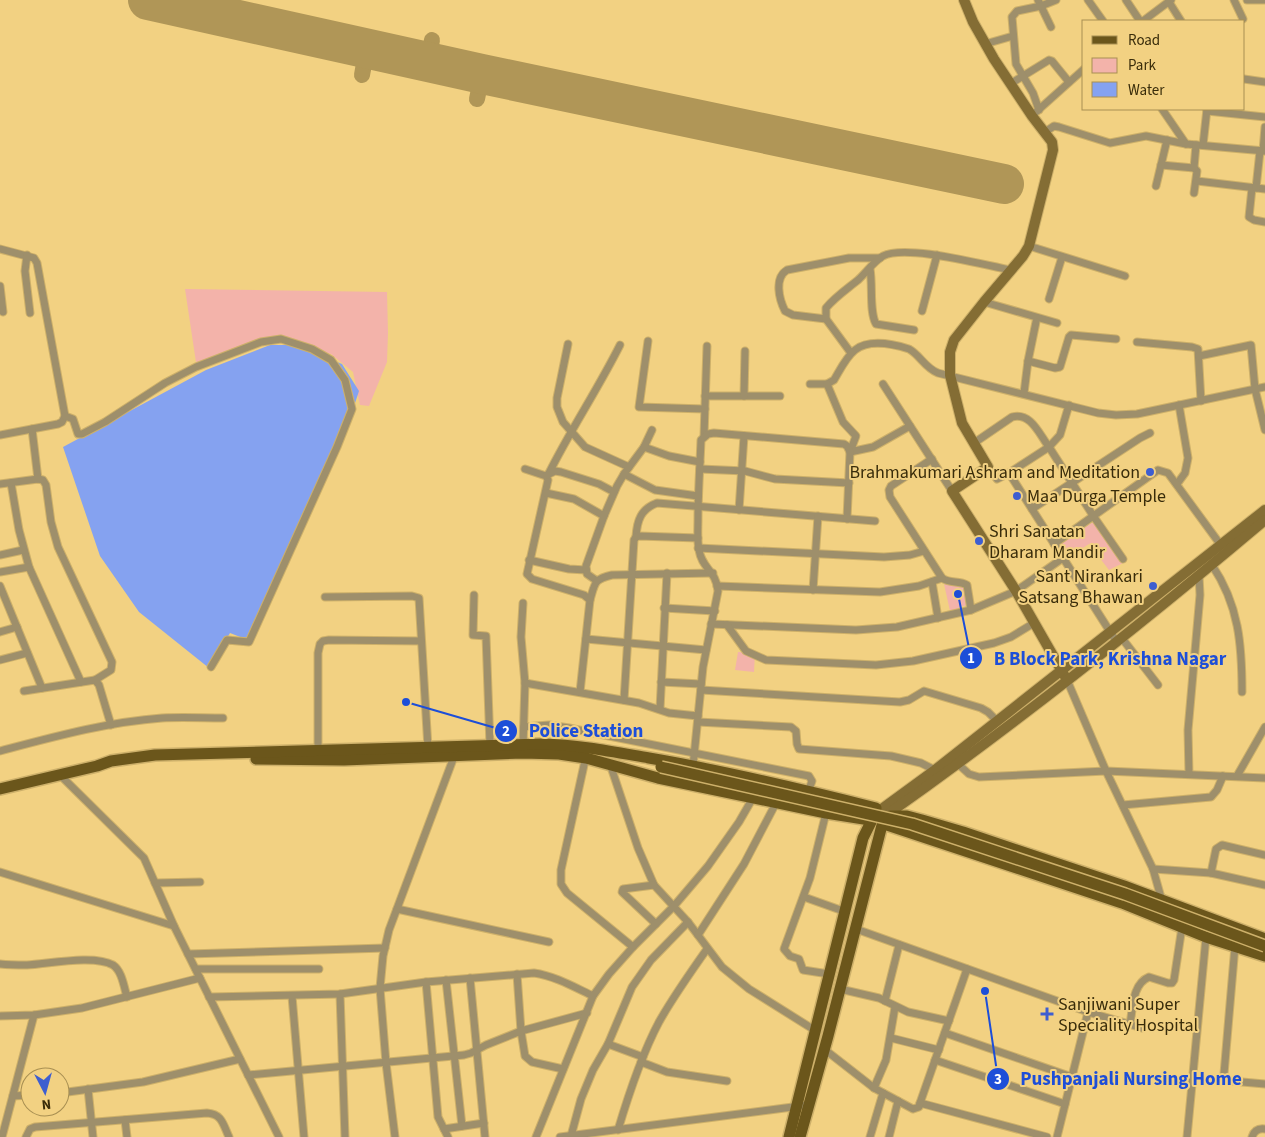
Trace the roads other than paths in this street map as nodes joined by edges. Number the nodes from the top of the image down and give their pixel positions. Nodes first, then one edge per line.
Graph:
1 (964, 0) edge
2 (1056, 0) edge
3 (1088, 0) edge
4 (1126, 0) edge
5 (1234, 0) edge
6 (1247, 0) edge
7 (1265, 0) edge
8 (1170, 1) edge
9 (1040, 3) edge
10 (1243, 19) dead end
11 (1102, 20) edge
12 (1141, 20) edge
13 (1143, 20) edge
14 (1180, 20) edge
15 (1051, 27) dead end
16 (1013, 36) junction
17 (985, 44) junction
18 (1082, 71) edge
19 (1022, 76) junction
20 (1245, 79) edge
21 (1069, 82) junction
22 (1265, 82) edge
23 (1010, 84) junction
24 (1163, 110) edge
25 (1207, 110) edge
26 (1035, 113) junction
27 (1265, 117) edge
28 (1265, 127) edge
29 (1045, 132) junction
30 (1167, 140) junction
31 (1186, 144) junction
32 (1200, 145) junction
33 (1263, 151) edge
34 (1161, 165) junction
35 (1194, 168) junction
36 (1196, 180) junction
37 (1156, 186) dead end
38 (1254, 188) junction
39 (1265, 189) edge
40 (1194, 193) dead end
41 (1265, 222) edge
42 (1029, 246) junction
43 (0, 248) edge
44 (27, 255) junction
45 (937, 255) junction
46 (1062, 257) junction
47 (880, 258) junction
48 (870, 269) junction
49 (1011, 270) junction
50 (1125, 276) dead end
51 (0, 287) edge
52 (1049, 299) dead end
53 (984, 302) junction
54 (922, 311) dead end
55 (3, 312) dead end
56 (30, 313) dead end
57 (826, 319) junction
58 (1036, 322) dead end
59 (1056, 323) dead end
60 (914, 330) dead end
61 (1116, 339) dead end
62 (648, 341) dead end
63 (1137, 342) dead end
64 (568, 344) dead end
65 (620, 345) dead end
66 (707, 346) dead end
67 (745, 352) dead end
68 (852, 353) junction
69 (1199, 356) junction
70 (1028, 361) junction
71 (950, 375) junction
72 (810, 384) dead end
73 (827, 384) junction
74 (883, 384) dead end
75 (1265, 387) edge
76 (1255, 389) junction
77 (1024, 394) junction
78 (705, 396) junction
79 (744, 396) junction
80 (780, 396) dead end
81 (1201, 401) junction
82 (1069, 405) junction
83 (1179, 405) junction
84 (705, 409) junction
85 (65, 416) junction
86 (910, 426) junction
87 (32, 429) junction
88 (652, 430) dead end
89 (1265, 430) edge
90 (571, 432) junction
91 (1150, 433) dead end
92 (0, 435) edge
93 (704, 436) junction
94 (744, 436) junction
95 (974, 443) junction
96 (644, 447) junction
97 (1049, 447) junction
98 (850, 452) junction
99 (932, 460) junction
100 (700, 466) junction
101 (988, 466) junction
102 (629, 467) junction
103 (525, 469) dead end
104 (742, 471) junction
105 (1009, 472) junction
106 (548, 474) junction
107 (624, 474) junction
108 (38, 479) junction
109 (11, 483) junction
110 (849, 483) junction
111 (1072, 483) junction
112 (0, 484) edge
113 (1177, 484) junction
114 (952, 491) junction
115 (614, 492) junction
116 (546, 494) junction
117 (698, 496) junction
118 (698, 506) junction
119 (1032, 509) junction
120 (739, 510) junction
121 (1265, 510) edge
122 (604, 516) junction
123 (818, 516) junction
124 (1094, 517) junction
125 (846, 519) junction
126 (1265, 520) edge
127 (875, 521) dead end
128 (636, 537) junction
129 (698, 538) junction
130 (1054, 544) junction
131 (1220, 544) junction
132 (698, 548) junction
133 (23, 550) junction
134 (924, 551) junction
135 (816, 554) junction
136 (0, 555) edge
137 (1063, 558) junction
138 (1123, 559) dead end
139 (529, 560) junction
140 (1212, 565) junction
141 (29, 567) junction
142 (586, 570) junction
143 (0, 572) edge
144 (667, 573) junction
145 (632, 574) junction
146 (713, 574) junction
147 (1199, 576) junction
148 (942, 578) junction
149 (597, 581) junction
150 (932, 582) junction
151 (0, 586) edge
152 (718, 586) junction
153 (813, 590) junction
154 (1016, 591) junction
155 (474, 595) dead end
156 (325, 597) dead end
157 (590, 600) junction
158 (523, 603) dead end
159 (664, 608) junction
160 (971, 610) junction
161 (715, 611) junction
162 (938, 618) junction
163 (1034, 623) junction
164 (711, 624) junction
165 (727, 625) junction
166 (17, 628) junction
167 (1109, 631) junction
168 (0, 632) edge
169 (586, 639) junction
170 (1119, 639) junction
171 (421, 641) junction
172 (627, 642) junction
173 (662, 646) junction
174 (706, 650) junction
175 (27, 653) junction
176 (0, 660) edge
177 (211, 667) dead end
178 (1061, 670) junction
179 (95, 680) junction
180 (1067, 680) junction
181 (81, 682) junction
182 (661, 682) junction
183 (525, 683) junction
184 (1158, 685) dead end
185 (701, 687) junction
186 (42, 688) junction
187 (24, 691) dead end
188 (580, 692) junction
189 (1242, 692) dead end
190 (624, 700) junction
191 (660, 709) junction
192 (223, 718) dead end
193 (698, 719) junction
194 (997, 721) junction
195 (111, 725) junction
196 (524, 727) junction
197 (1265, 727) edge
198 (490, 745) junction
199 (428, 748) junction
200 (523, 748) junction
201 (0, 751) edge
202 (318, 751) junction
203 (456, 751) junction
204 (607, 751) junction
205 (695, 752) junction
206 (397, 753) junction
207 (587, 753) junction
208 (636, 756) junction
209 (958, 764) junction
210 (97, 766) junction
211 (611, 766) junction
212 (693, 766) junction
213 (659, 767) junction
214 (1106, 771) junction
215 (635, 772) junction
216 (940, 772) junction
217 (1189, 774) junction
218 (60, 775) junction
219 (1224, 776) junction
220 (1237, 776) junction
221 (1265, 778) edge
222 (763, 781) junction
223 (0, 789) edge
224 (808, 792) junction
225 (754, 797) junction
226 (776, 803) junction
227 (1122, 805) junction
228 (826, 813) junction
229 (880, 817) junction
230 (1265, 855) edge
231 (1070, 869) junction
232 (1153, 869) junction
233 (0, 872) edge
234 (1211, 874) junction
235 (200, 882) dead end
236 (155, 883) junction
237 (1066, 885) junction
238 (1265, 885) edge
239 (654, 886) junction
240 (804, 897) junction
241 (1162, 901) junction
242 (674, 906) junction
243 (397, 909) junction
244 (846, 912) junction
245 (1167, 921) junction
246 (688, 922) junction
247 (656, 924) junction
248 (174, 926) junction
249 (1182, 927) junction
250 (856, 929) junction
251 (698, 935) junction
252 (1206, 937) junction
253 (1265, 939) edge
254 (549, 942) dead end
255 (899, 945) junction
256 (1235, 946) junction
257 (1265, 946) edge
258 (633, 947) junction
259 (385, 948) junction
260 (707, 949) junction
261 (188, 954) junction
262 (1265, 956) edge
263 (0, 964) edge
264 (319, 969) dead end
265 (967, 969) junction
266 (196, 970) junction
267 (517, 974) junction
268 (829, 974) junction
269 (200, 978) junction
270 (470, 978) junction
271 (446, 980) junction
272 (426, 982) junction
273 (380, 988) junction
274 (840, 989) junction
275 (340, 994) junction
276 (292, 996) junction
277 (594, 996) junction
278 (127, 997) junction
279 (209, 997) junction
280 (885, 1000) junction
281 (895, 1006) junction
282 (1088, 1012) junction
283 (587, 1013) junction
284 (34, 1015) junction
285 (0, 1016) edge
286 (949, 1021) junction
287 (1130, 1024) junction
288 (1142, 1028) dead end
289 (521, 1031) junction
290 (816, 1031) junction
291 (945, 1033) junction
292 (891, 1038) junction
293 (608, 1044) junction
294 (824, 1049) junction
295 (477, 1050) junction
296 (938, 1050) junction
297 (455, 1056) junction
298 (433, 1058) junction
299 (240, 1059) junction
300 (642, 1059) junction
301 (935, 1060) junction
302 (386, 1063) junction
303 (343, 1067) junction
304 (563, 1069) junction
305 (298, 1071) junction
306 (248, 1075) junction
307 (1072, 1077) junction
308 (727, 1081) dead end
309 (1265, 1084) edge
310 (874, 1088) junction
311 (88, 1089) junction
312 (70, 1092) edge
313 (883, 1093) junction
314 (13, 1096) junction
315 (20, 1096) edge
316 (898, 1101) junction
317 (920, 1103) junction
318 (1065, 1104) junction
319 (803, 1105) junction
320 (125, 1120) junction
321 (91, 1122) junction
322 (484, 1123) junction
323 (462, 1126) junction
324 (444, 1129) junction
325 (1265, 1129) edge
326 (618, 1130) junction
327 (571, 1136) junction
328 (2, 1137) edge
329 (26, 1137) edge
330 (92, 1137) edge
331 (127, 1137) edge
332 (229, 1137) edge
333 (279, 1137) edge
334 (304, 1137) edge
335 (345, 1137) edge
336 (395, 1137) edge
337 (448, 1137) edge
338 (485, 1137) edge
339 (536, 1137) edge
340 (560, 1137) edge
341 (789, 1137) edge
342 (800, 1137) edge
343 (870, 1137) edge
344 (889, 1137) edge
345 (1047, 1137) edge
346 (1057, 1137) edge
347 (1183, 1137) edge
348 (1188, 1137) edge
349 (1252, 1137) edge

1 - 17 main road
2 - 9 street
3 - 11 street
4 - 12 street
5 - 10 street
6 - 7 street
8 - 13 street
8 - 14 street
9 - 15 street
9 - 16 street
16 - 17 street
16 - 19 street
17 - 23 main road
18 - 21 street
19 - 21 street
19 - 23 street
19 - 26 street
20 - 22 street
21 - 26 street
23 - 26 main road
24 - 31 street
25 - 27 street
25 - 32 street
26 - 29 main road
28 - 33 street
29 - 30 street
29 - 42 main road
30 - 31 street
30 - 34 street
31 - 32 street
32 - 33 street
32 - 35 street
33 - 38 street
34 - 35 street
34 - 37 street
35 - 36 street
36 - 38 street
36 - 40 street
38 - 39 street
38 - 41 street
42 - 46 street
42 - 49 main road
43 - 44 street
44 - 56 street
44 - 85 street
45 - 47 street
45 - 49 street
45 - 54 street
46 - 50 street
46 - 52 street
47 - 48 street
47 - 57 street
48 - 57 street
48 - 60 street
49 - 53 main road
51 - 55 street
53 - 59 street
53 - 71 main road
57 - 68 street
58 - 70 street
61 - 70 street
62 - 84 street
63 - 69 street
64 - 90 street
65 - 90 street
66 - 78 street
67 - 79 street
68 - 71 street
68 - 73 street
69 - 76 street
69 - 81 street
70 - 77 street
71 - 77 street
71 - 95 main road
72 - 73 street
73 - 98 street
74 - 86 street
75 - 76 street
76 - 81 street
76 - 89 street
77 - 82 street
78 - 79 street
78 - 84 street
79 - 80 street
81 - 83 street
82 - 83 street
82 - 97 street
83 - 113 street
84 - 93 street
85 - 87 street
85 - 177 street
86 - 98 street
86 - 99 street
87 - 92 street
87 - 108 street
88 - 96 street
90 - 102 street
90 - 106 street
91 - 111 street
93 - 94 street
93 - 100 street
94 - 98 street
94 - 104 street
95 - 97 street
95 - 101 main road
96 - 100 street
96 - 102 street
97 - 105 street
97 - 111 street
98 - 110 street
99 - 114 street
99 - 134 street
100 - 104 street
100 - 117 street
101 - 105 street
101 - 114 main road
102 - 107 street
103 - 106 street
104 - 110 street
104 - 120 street
105 - 119 street
106 - 115 street
106 - 116 street
107 - 115 street
107 - 117 street
108 - 109 street
108 - 179 street
109 - 112 street
109 - 133 street
110 - 125 street
111 - 119 street
111 - 124 street
113 - 124 street
113 - 131 street
114 - 154 main road
115 - 122 street
116 - 122 street
116 - 139 street
117 - 118 street
118 - 120 street
118 - 128 street
118 - 129 street
119 - 130 street
120 - 123 street
121 - 131 main road
122 - 142 street
123 - 125 street
123 - 135 street
124 - 130 street
124 - 138 street
125 - 127 street
126 - 140 main road
128 - 129 street
128 - 145 street
129 - 132 street
130 - 137 street
131 - 167 main road
132 - 135 street
132 - 146 street
133 - 136 street
133 - 141 street
134 - 135 street
134 - 148 street
135 - 153 street
137 - 154 street
137 - 167 street
139 - 142 street
139 - 157 street
140 - 147 main road
140 - 189 street
141 - 143 street
141 - 181 street
142 - 149 street
144 - 145 street
144 - 146 street
144 - 159 street
145 - 149 street
145 - 172 street
146 - 152 street
147 - 170 main road
147 - 217 street
148 - 150 street
148 - 160 street
149 - 157 street
150 - 153 street
150 - 162 street
151 - 166 street
152 - 153 street
152 - 161 street
154 - 160 street
154 - 163 main road
155 - 198 street
156 - 171 street
157 - 169 street
158 - 183 street
159 - 161 street
159 - 173 street
160 - 162 street
161 - 164 street
162 - 165 street
163 - 165 street
163 - 178 main road
164 - 165 street
164 - 174 street
166 - 168 street
166 - 175 street
167 - 170 street
167 - 178 main road
169 - 172 street
169 - 188 street
170 - 180 main road
170 - 184 street
171 - 199 street
171 - 202 street
172 - 173 street
172 - 190 street
173 - 174 street
173 - 182 street
174 - 185 street
175 - 176 street
175 - 186 street
178 - 180 main road
178 - 194 main road
179 - 181 street
179 - 195 street
180 - 209 main road
180 - 214 street
181 - 186 street
182 - 185 street
182 - 191 street
183 - 188 street
183 - 196 street
185 - 193 street
185 - 194 street
186 - 187 street
188 - 190 street
190 - 191 street
191 - 193 street
192 - 195 street
193 - 205 street
193 - 216 street
194 - 216 main road
195 - 201 street
196 - 200 street
196 - 205 street
197 - 220 street
198 - 200 main road
198 - 203 main road
199 - 203 main road
199 - 206 main road
200 - 203 main road
200 - 207 main road
202 - 206 main road
202 - 210 main road
203 - 206 main road
203 - 243 street
204 - 207 main road
204 - 208 main road
204 - 211 street
205 - 212 street
205 - 224 street
206 - 210 main road
207 - 211 main road
207 - 258 street
208 - 212 main road
208 - 213 main road
209 - 214 street
209 - 216 main road
210 - 218 main road
211 - 215 main road
211 - 239 street
212 - 222 main road
213 - 215 main road
213 - 257 main road, bridge
214 - 217 street
214 - 227 street
215 - 225 main road
216 - 229 main road
217 - 219 street
218 - 223 main road
218 - 236 street
219 - 220 street
219 - 227 street
220 - 221 street
222 - 224 main road
222 - 225 street
224 - 229 main road
225 - 226 main road
225 - 242 street
226 - 228 main road
226 - 251 street
227 - 232 street
228 - 229 main road
228 - 240 street
229 - 231 main road
229 - 237 main road
229 - 244 main road
229 - 250 main road
230 - 234 street
231 - 237 main road
231 - 241 main road
232 - 234 street
232 - 241 street
233 - 248 street
234 - 238 street
235 - 236 street
236 - 248 street
237 - 245 main road
239 - 242 street
239 - 247 street
240 - 244 street
240 - 268 street
241 - 245 street
241 - 253 main road
242 - 246 street
242 - 247 street
243 - 254 street
243 - 259 street
244 - 268 main road
245 - 249 main road
246 - 251 street
246 - 293 street
247 - 258 street
248 - 261 street
249 - 252 main road
249 - 287 street
250 - 255 street
250 - 274 main road
251 - 260 street
252 - 256 main road
252 - 348 street
255 - 265 street
255 - 280 street
256 - 262 main road
256 - 309 street
258 - 277 street
259 - 261 street
259 - 273 street
260 - 290 street
260 - 300 street
261 - 266 street
263 - 278 street
264 - 266 street
265 - 282 street
265 - 286 street
266 - 269 street
267 - 270 street
267 - 277 street
267 - 289 street
268 - 290 main road
269 - 278 street
269 - 279 street
270 - 271 street
270 - 295 street
271 - 272 street
271 - 297 street
272 - 273 street
272 - 298 street
273 - 275 street
273 - 302 street
274 - 280 street
274 - 294 main road
275 - 276 street
275 - 303 street
276 - 279 street
276 - 305 street
277 - 283 street
278 - 284 street
279 - 299 street
280 - 281 street
281 - 286 street
281 - 292 street
282 - 287 street
282 - 307 street
283 - 289 street
283 - 304 street
284 - 285 street
284 - 314 street
286 - 291 street
287 - 288 street
289 - 295 street
289 - 304 street
290 - 319 main road
291 - 296 street
291 - 307 street
292 - 296 street
292 - 310 street
293 - 300 street
293 - 327 street
294 - 310 street
294 - 319 main road
295 - 297 street
295 - 322 street
296 - 301 street
297 - 298 street
297 - 323 street
298 - 302 street
298 - 324 street
299 - 306 street
299 - 311 street
300 - 308 street
300 - 326 street
301 - 317 street
301 - 318 street
302 - 303 street
302 - 336 street
303 - 305 street
303 - 335 street
304 - 339 street
305 - 306 street
305 - 334 street
306 - 333 street
307 - 318 street
310 - 313 street
311 - 312 street
311 - 321 street
313 - 316 street
313 - 343 street
314 - 315 street
314 - 328 street
316 - 317 street
316 - 344 street
317 - 345 street
318 - 346 street
319 - 326 street
319 - 341 main road
319 - 342 main road
320 - 321 street
320 - 331 street
320 - 332 street
321 - 329 street
321 - 330 street
322 - 323 street
322 - 338 street
323 - 324 street
324 - 337 street
325 - 349 street
326 - 327 street
327 - 340 street
347 - 348 street

